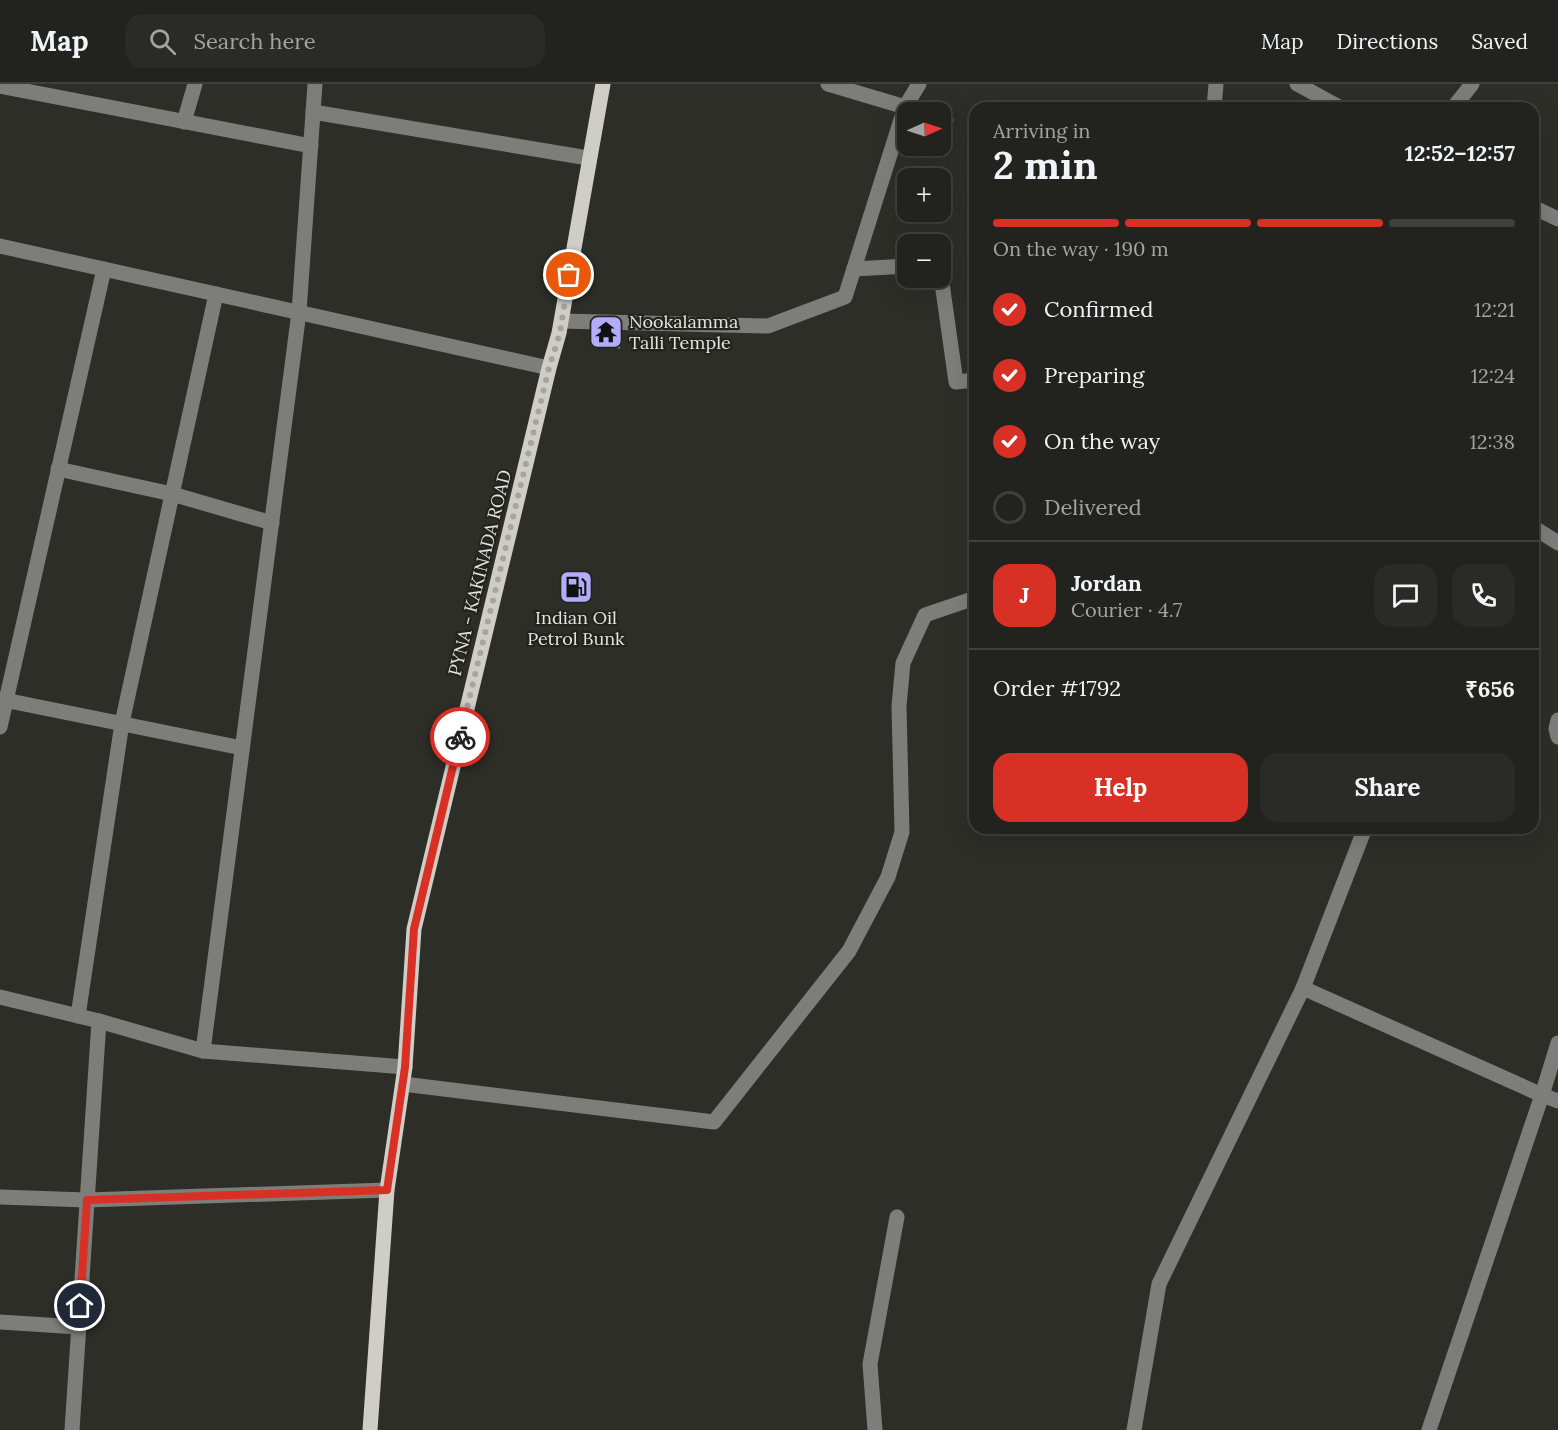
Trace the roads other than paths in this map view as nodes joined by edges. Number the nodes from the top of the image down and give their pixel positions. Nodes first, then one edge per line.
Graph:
1 (195, 84) edge
2 (315, 84) edge
3 (603, 84) edge
4 (828, 84) edge
5 (919, 84) edge
6 (1216, 84) edge
7 (1297, 84) edge
8 (1472, 84) edge
9 (0, 86) edge
10 (908, 102) edge
11 (1214, 102) edge
12 (1330, 102) edge
13 (1458, 102) edge
14 (897, 105) edge
15 (313, 112) junction
16 (184, 122) junction
17 (897, 132) edge
18 (311, 146) junction
19 (588, 158) junction
20 (1539, 210) edge
21 (1558, 219) edge
22 (0, 246) edge
23 (897, 267) edge
24 (104, 269) junction
25 (854, 269) junction
26 (943, 288) edge
27 (216, 294) junction
28 (299, 312) junction
29 (562, 321) junction
30 (549, 368) junction
31 (969, 381) edge
32 (58, 469) junction
33 (172, 494) junction
34 (272, 523) junction
35 (1539, 531) edge
36 (1558, 543) edge
37 (969, 600) edge
38 (3, 699) edge
39 (1558, 720) edge
40 (122, 723) junction
41 (0, 727) edge
42 (1558, 737) edge
43 (242, 748) junction
44 (1363, 834) edge
45 (1303, 988) junction
46 (0, 997) edge
47 (78, 1016) junction
48 (99, 1021) junction
49 (1558, 1043) edge
50 (202, 1051) junction
51 (405, 1067) junction
52 (403, 1084) junction
53 (1542, 1095) junction
54 (1558, 1101) edge
55 (387, 1190) junction
56 (0, 1197) edge
57 (87, 1200) junction
58 (897, 1217) dead end
59 (0, 1322) edge
60 (78, 1327) junction
61 (72, 1430) edge
62 (370, 1430) edge
63 (875, 1430) edge
64 (1134, 1430) edge
65 (1429, 1430) edge

1 - 16 street
2 - 15 street
3 - 19 main road, PYNA - KAKINADA ROAD
4 - 14 street
5 - 10 street
6 - 11 street
7 - 12 street
8 - 13 street
9 - 16 street
15 - 18 street
15 - 19 street
16 - 18 street
17 - 25 street
18 - 28 street
19 - 29 main road, PYNA - KAKINADA ROAD
20 - 21 street
22 - 24 street
23 - 25 street
24 - 27 street
24 - 32 street
25 - 29 street
26 - 31 street
27 - 28 street
27 - 33 street
28 - 30 street
28 - 34 street
29 - 30 main road, PYNA - KAKINADA ROAD
30 - 51 main road, PYNA - KAKINADA ROAD
32 - 33 street
32 - 38 street
33 - 34 street
33 - 40 street
34 - 43 street
35 - 36 street
37 - 52 street
38 - 40 street
38 - 41 street
39 - 42 street
40 - 43 street
40 - 47 street
43 - 50 street
44 - 45 street
45 - 53 street
45 - 64 street
46 - 47 street
47 - 48 street
48 - 50 street
48 - 57 street
49 - 53 street
50 - 51 street
51 - 52 main road, PYNA - KAKINADA ROAD
52 - 55 main road, PYNA - KAKINADA ROAD
53 - 54 street
53 - 65 street
55 - 57 street
55 - 62 main road, PYNA - KAKINADA ROAD
56 - 57 street
57 - 60 street
58 - 63 street
59 - 60 street
60 - 61 street

